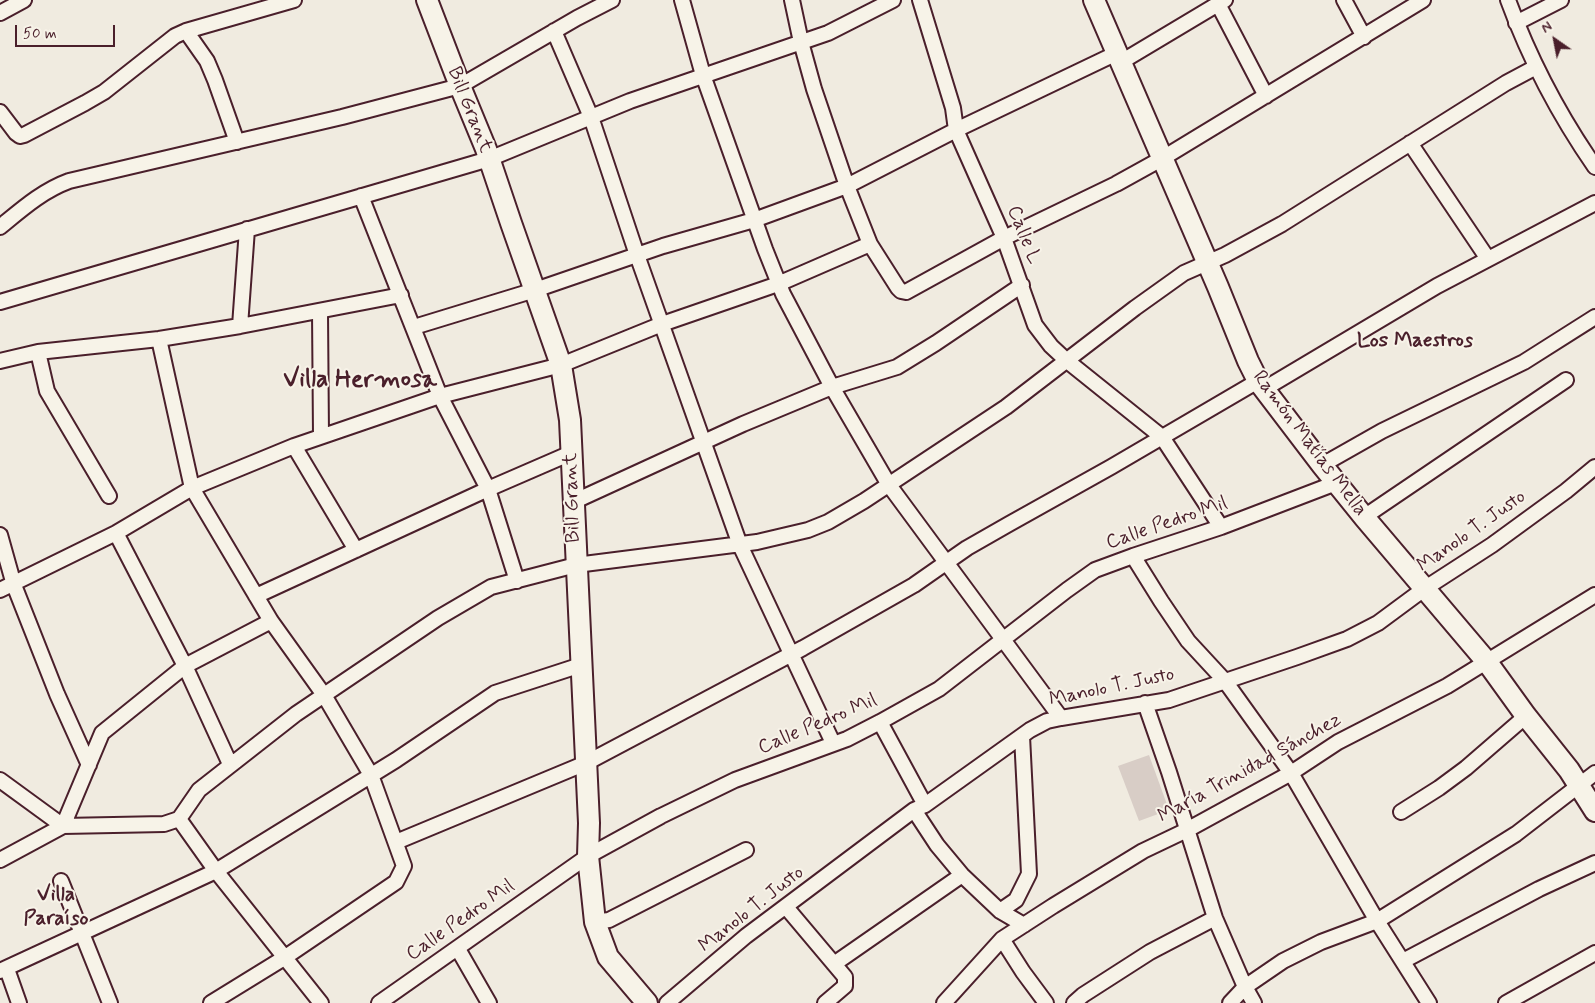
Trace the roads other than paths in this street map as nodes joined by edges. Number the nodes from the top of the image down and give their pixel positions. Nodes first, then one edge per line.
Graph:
1 (24, 0) edge
2 (294, 0) edge
3 (427, 0) edge
4 (612, 0) edge
5 (682, 0) edge
6 (792, 0) edge
7 (893, 0) edge
8 (920, 0) edge
9 (1094, 0) edge
10 (1344, 0) edge
11 (1423, 0) edge
12 (1508, 0) edge
13 (1561, 0) edge
14 (1221, 2) edge
15 (0, 13) edge
16 (1516, 23) junction
17 (186, 31) junction
18 (554, 31) junction
19 (1364, 37) junction
20 (801, 42) junction
21 (1119, 58) junction
22 (1536, 67) junction
23 (703, 75) junction
24 (460, 86) junction
25 (1266, 96) junction
26 (0, 112) edge
27 (591, 117) junction
28 (956, 130) junction
29 (237, 142) junction
30 (1410, 143) junction
31 (1163, 158) junction
32 (489, 159) junction
33 (1595, 167) edge
34 (847, 186) junction
35 (360, 196) junction
36 (1595, 203) edge
37 (754, 220) junction
38 (0, 227) edge
39 (247, 229) junction
40 (1004, 238) junction
41 (870, 244) junction
42 (637, 255) junction
43 (1488, 259) junction
44 (1208, 262) junction
45 (778, 284) junction
46 (1022, 285) junction
47 (534, 290) junction
48 (401, 295) junction
49 (0, 302) edge
50 (320, 312) junction
51 (1595, 317) edge
52 (662, 324) junction
53 (240, 326) junction
54 (414, 327) junction
55 (159, 339) junction
56 (38, 352) junction
57 (1066, 360) junction
58 (0, 361) edge
59 (561, 365) junction
60 (1566, 380) dead end
61 (1261, 385) junction
62 (832, 387) junction
63 (440, 396) junction
64 (321, 436) junction
65 (1162, 437) junction
66 (703, 442) junction
67 (294, 446) junction
68 (571, 453) junction
69 (1322, 465) junction
70 (1595, 467) edge
71 (1336, 483) junction
72 (889, 484) junction
73 (192, 488) junction
74 (488, 489) junction
75 (109, 496) dead end
76 (573, 502) junction
77 (1364, 517) junction
78 (1221, 527) junction
79 (116, 533) junction
80 (0, 535) edge
81 (740, 545) junction
82 (356, 550) junction
83 (1133, 556) junction
84 (946, 563) junction
85 (576, 565) junction
86 (517, 580) junction
87 (14, 585) junction
88 (1424, 589) junction
89 (0, 590) edge
90 (1595, 594) edge
91 (256, 596) junction
92 (270, 621) junction
93 (1003, 639) junction
94 (791, 653) junction
95 (1487, 662) junction
96 (581, 665) junction
97 (186, 666) junction
98 (1225, 681) junction
99 (324, 695) junction
100 (1145, 703) junction
101 (1526, 716) junction
102 (1061, 718) junction
103 (880, 722) junction
104 (1022, 736) junction
105 (833, 743) junction
106 (586, 763) junction
107 (230, 764) junction
108 (89, 765) junction
109 (1595, 773) edge
110 (1291, 774) junction
111 (372, 776) junction
112 (0, 780) edge
113 (1578, 786) junction
114 (919, 808) junction
115 (1401, 812) dead end
116 (1595, 812) edge
117 (179, 818) junction
118 (63, 826) junction
119 (1187, 830) junction
120 (396, 842) junction
121 (746, 850) dead end
122 (588, 856) junction
123 (0, 860) edge
124 (1595, 863) edge
125 (216, 871) junction
126 (962, 875) junction
127 (61, 881) dead end
128 (786, 907) junction
129 (1000, 911) junction
130 (1215, 918) junction
131 (1376, 921) junction
132 (595, 922) junction
133 (1024, 925) junction
134 (82, 934) junction
135 (1002, 939) junction
136 (458, 949) junction
137 (1595, 953) edge
138 (284, 958) junction
139 (1403, 962) junction
140 (834, 964) junction
141 (4, 970) edge
142 (1245, 987) junction
143 (19, 1003) edge
144 (110, 1003) edge
145 (210, 1003) edge
146 (321, 1003) edge
147 (379, 1003) edge
148 (489, 1003) edge
149 (647, 1003) edge
150 (667, 1003) edge
151 (825, 1003) edge
152 (944, 1003) edge
153 (1046, 1003) edge
154 (1074, 1003) edge
155 (1230, 1003) edge
156 (1254, 1003) edge
157 (1429, 1003) edge
158 (1506, 1003) edge

1 - 15 street
2 - 17 street
3 - 24 street, Bill Grant
4 - 18 street
5 - 23 street
6 - 20 street
7 - 20 street
8 - 28 street, Calle L
9 - 21 street, Ramón Matías Mella
10 - 19 street
11 - 19 street
12 - 16 street
13 - 16 street
14 - 21 street
14 - 25 street
16 - 22 street
17 - 26 street
17 - 29 street
18 - 24 street
18 - 27 street
19 - 25 street
20 - 23 street
20 - 34 street
21 - 28 street
21 - 31 street, Ramón Matías Mella
22 - 30 street
22 - 33 street
23 - 27 street
23 - 37 street
24 - 29 street
24 - 32 street, Bill Grant
25 - 31 street
27 - 32 street
27 - 42 street
28 - 34 street
28 - 40 street, Calle L
29 - 38 street
30 - 43 street
30 - 44 street
31 - 40 street
31 - 44 street, Ramón Matías Mella
32 - 35 street
32 - 47 street, Bill Grant
34 - 37 street
34 - 41 street
35 - 39 street
35 - 48 street
36 - 43 street
37 - 42 street
37 - 45 street
39 - 49 street
39 - 53 street
40 - 41 street
40 - 46 street, Calle L
41 - 45 street
42 - 47 street
42 - 52 street
43 - 61 street
44 - 57 street
44 - 61 street, Ramón Matías Mella
45 - 52 street
45 - 62 street
46 - 57 street, Calle L
46 - 62 street
47 - 54 street
47 - 59 street, Bill Grant
48 - 50 street
48 - 54 street
50 - 53 street
50 - 64 street
51 - 69 street
52 - 59 street
52 - 66 street
53 - 55 street
54 - 63 street
55 - 56 street
55 - 73 street
56 - 58 street
56 - 75 street
57 - 65 street, Calle L
57 - 72 street
59 - 63 street
59 - 68 street, Bill Grant
60 - 77 street
61 - 65 street
61 - 69 street, Ramón Matías Mella
62 - 66 street
62 - 72 street
63 - 64 street
63 - 74 street
64 - 67 street
65 - 78 street, Calle L
65 - 84 street
66 - 76 street
66 - 81 street
67 - 73 street
67 - 82 street
68 - 74 street
68 - 76 street, Bill Grant
69 - 71 street, Ramón Matías Mella
70 - 88 street, Manolo T. Justo
71 - 77 street, Ramón Matías Mella
71 - 78 street, Calle Pedro Mil
72 - 81 street
72 - 84 street
73 - 79 street
73 - 91 street
74 - 82 street
74 - 86 street
76 - 85 street, Bill Grant
77 - 88 street, Ramón Matías Mella
78 - 83 street, Calle Pedro Mil
79 - 87 street
79 - 97 street
80 - 87 street
81 - 85 street
81 - 94 street
82 - 91 street
83 - 93 street, Calle Pedro Mil
83 - 98 street
84 - 93 street
84 - 94 street
85 - 86 street
85 - 96 street, Bill Grant
86 - 99 street
87 - 89 street
87 - 108 street
88 - 95 street, Ramón Matías Mella
88 - 98 street, Manolo T. Justo
90 - 95 street, María Trinidad Sánchez
91 - 92 street
92 - 97 street
92 - 99 street
93 - 102 street
93 - 103 street, Calle Pedro Mil
94 - 105 street
94 - 106 street
95 - 101 street, Ramón Matías Mella
95 - 110 street, María Trinidad Sánchez
96 - 106 street, Bill Grant
96 - 111 street
97 - 107 street
97 - 108 street
98 - 100 street, Manolo T. Justo
98 - 110 street
99 - 107 street
99 - 111 street
100 - 102 street, Manolo T. Justo
100 - 119 street
101 - 113 street, Ramón Matías Mella
101 - 115 street
102 - 104 street, Manolo T. Justo
103 - 105 street, Calle Pedro Mil
103 - 114 street
104 - 114 street, Manolo T. Justo
104 - 129 street
105 - 122 street, Calle Pedro Mil
106 - 120 street
106 - 122 street, Bill Grant
107 - 117 street
108 - 118 street
109 - 113 street
110 - 119 street, María Trinidad Sánchez
110 - 131 street
111 - 120 street
111 - 125 street
112 - 118 street
113 - 116 street, Ramón Matías Mella
113 - 131 street
114 - 126 street
114 - 128 street, Manolo T. Justo
117 - 118 street
117 - 125 street
118 - 123 street
119 - 130 street
119 - 133 street, María Trinidad Sánchez
120 - 138 street
121 - 132 street
122 - 132 street, Bill Grant
122 - 136 street, Calle Pedro Mil
124 - 139 street
125 - 134 street
125 - 138 street
126 - 129 street
126 - 140 street
127 - 134 street
128 - 140 street
128 - 150 street, Manolo T. Justo
129 - 133 street
130 - 142 street
130 - 154 street
131 - 139 street
131 - 142 street
132 - 149 street, Bill Grant
133 - 135 street, María Trinidad Sánchez
134 - 141 street
134 - 144 street
135 - 152 street, María Trinidad Sánchez
135 - 153 street
136 - 147 street, Calle Pedro Mil
136 - 148 street
137 - 158 street
138 - 145 street
138 - 146 street
139 - 157 street
140 - 151 street
141 - 143 street
142 - 155 street
142 - 156 street

